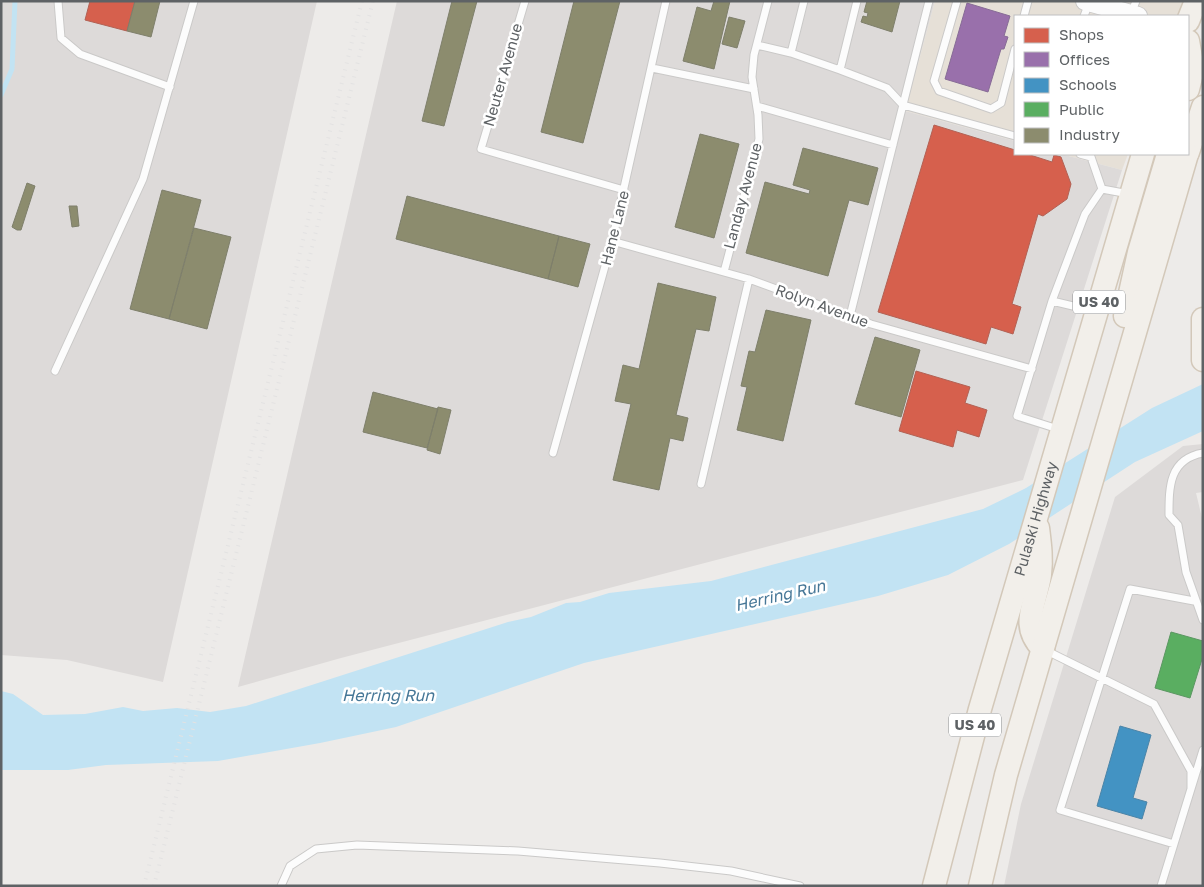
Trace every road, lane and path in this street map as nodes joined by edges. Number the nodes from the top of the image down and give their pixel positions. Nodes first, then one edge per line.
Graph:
1 (58, 1) edge
2 (194, 1) edge
3 (525, 1) edge
4 (666, 1) edge
5 (768, 1) edge
6 (804, 1) edge
7 (857, 1) edge
8 (929, 1) edge
9 (957, 1) edge
10 (1028, 1) edge
11 (1196, 1) edge
12 (1086, 7) edge
13 (1134, 12) edge
14 (1024, 15) edge
15 (1189, 18) edge
16 (757, 45) junction
17 (1189, 46) edge
18 (791, 53) junction
19 (1014, 53) edge
20 (652, 68) junction
21 (840, 70) junction
22 (1189, 85) edge
23 (170, 86) junction
24 (754, 89) junction
25 (903, 105) junction
26 (757, 106) junction
27 (1203, 106) edge
28 (1014, 136) edge
29 (893, 145) junction
30 (1189, 150) edge
31 (1084, 155) edge
32 (1144, 155) edge
33 (1168, 155) edge
34 (1187, 155) edge
35 (1102, 189) junction
36 (624, 190) junction
37 (1131, 195) junction
38 (612, 241) junction
39 (724, 272) junction
40 (749, 279) junction
41 (1052, 300) junction
42 (1096, 312) junction
43 (850, 316) junction
44 (1203, 320) edge
45 (1203, 360) edge
46 (1032, 368) junction
47 (55, 370) dead end
48 (1118, 391) junction
49 (1058, 440) junction
50 (553, 453) dead end
51 (1203, 453) edge
52 (701, 484) dead end
53 (1036, 517) junction
54 (1194, 600) junction
55 (1203, 620) edge
56 (1043, 649) junction
57 (1101, 679) junction
58 (1203, 750) edge
59 (1191, 788) junction
60 (1174, 844) junction
61 (281, 886) edge
62 (800, 886) edge
63 (934, 886) edge
64 (980, 886) edge
65 (1161, 886) edge

1 - 23 lane
2 - 23 lane
3 - 36 lane, Neuter Avenue
4 - 20 lane, Hane Lane
5 - 16 lane, Landay Avenue
6 - 18 lane
7 - 21 lane
8 - 25 lane
9 - 19 lane
10 - 14 lane
11 - 15 main road
12 - 13 street
16 - 18 lane
16 - 24 lane, Landay Avenue
17 - 22 main road
18 - 21 lane
20 - 24 lane
20 - 36 lane, Hane Lane
21 - 25 lane
23 - 47 lane
24 - 26 lane, Landay Avenue
25 - 28 lane
25 - 29 lane
26 - 29 lane
26 - 39 lane, Landay Avenue
27 - 30 main road, US 40
29 - 43 lane
31 - 35 lane
32 - 37 main road, Pulaski Highway / US 40
33 - 48 main road
34 - 48 main road, US 40
35 - 37 lane
35 - 41 lane
36 - 38 lane, Hane Lane
37 - 42 main road, Pulaski Highway / US 40
38 - 39 lane, Rolyn Avenue
38 - 50 lane, Hane Lane
39 - 40 lane, Rolyn Avenue
40 - 43 lane, Rolyn Avenue
40 - 52 lane
41 - 42 lane
41 - 46 lane
42 - 49 main road, Pulaski Highway / US 40
43 - 46 lane, Rolyn Avenue
44 - 45 main road
46 - 49 lane
48 - 56 main road, US 40
49 - 53 main road, Pulaski Highway / US 40
51 - 54 lane
53 - 56 main road
53 - 63 main road, Pulaski Highway / US 40
54 - 55 lane
54 - 57 lane
56 - 57 lane
56 - 64 main road, US 40
57 - 59 lane
57 - 60 lane
58 - 59 lane
59 - 60 lane
60 - 65 lane
61 - 62 lane

